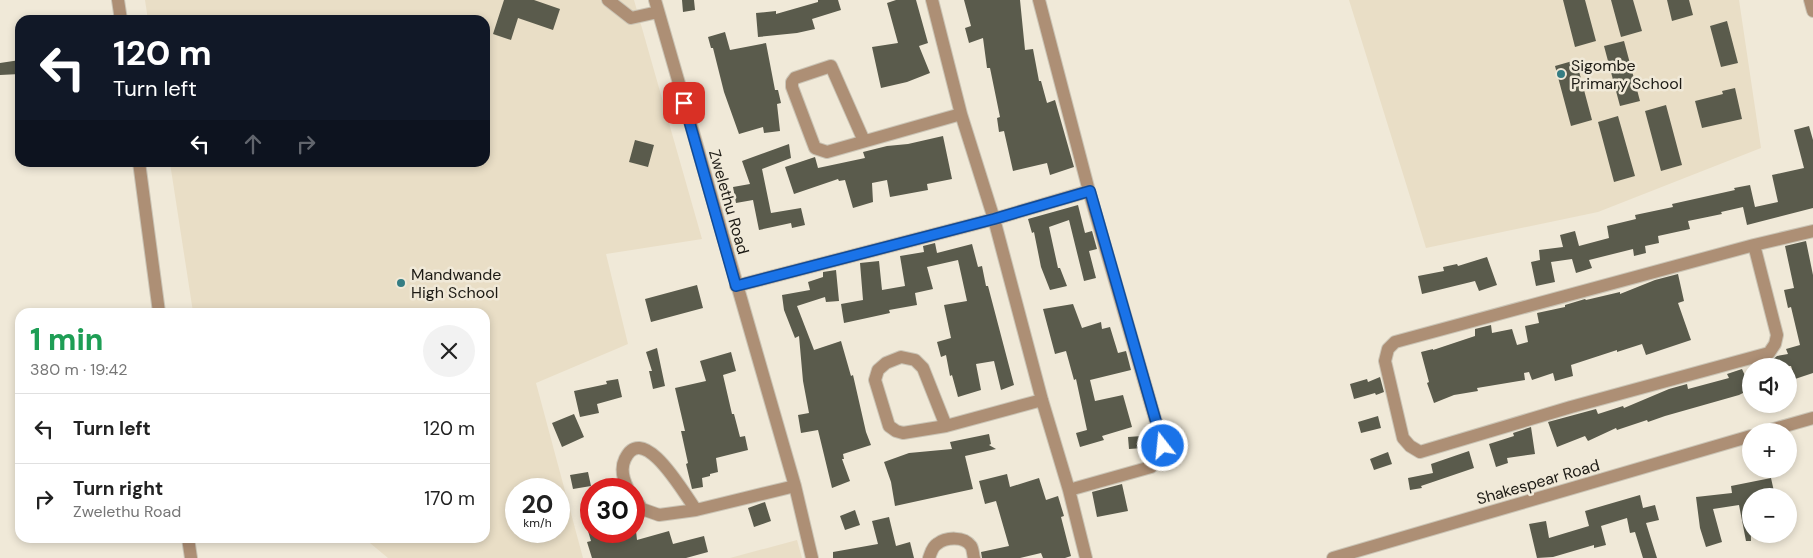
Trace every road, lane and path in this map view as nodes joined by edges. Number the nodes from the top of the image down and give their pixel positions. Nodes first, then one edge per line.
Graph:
1 (118, 0) edge
2 (608, 0) edge
3 (932, 0) edge
4 (1040, 0) edge
5 (1810, 0) edge
6 (657, 6) edge
7 (1813, 11) edge
8 (120, 15) edge
9 (961, 114) junction
10 (864, 141) junction
11 (141, 167) edge
12 (1090, 191) junction
13 (994, 219) junction
14 (1813, 231) edge
15 (1754, 246) junction
16 (736, 286) junction
17 (158, 308) edge
18 (1042, 400) junction
19 (1813, 418) edge
20 (1795, 423) edge
21 (946, 426) junction
22 (1742, 439) edge
23 (624, 478) edge
24 (794, 486) junction
25 (1069, 490) junction
26 (645, 510) edge
27 (696, 510) junction
28 (189, 543) edge
29 (191, 558) edge
30 (812, 558) edge
31 (929, 558) edge
32 (974, 558) edge
33 (1086, 558) edge
34 (1333, 558) edge

1 - 8 street
2 - 6 street
3 - 9 street
4 - 12 street
5 - 7 street
6 - 16 street, Zwelethu Road
9 - 10 street
9 - 13 street
10 - 10 street
11 - 17 street
12 - 13 street
12 - 25 street
13 - 16 street
13 - 18 street
14 - 15 street
15 - 15 street
16 - 24 street, Zwelethu Road
18 - 21 street
18 - 25 street
19 - 20 street
21 - 21 street
22 - 34 street, Shakespear Road
23 - 27 street
24 - 27 street
24 - 30 street, Zwelethu Road
25 - 33 street
26 - 27 street
28 - 29 street
31 - 32 street

